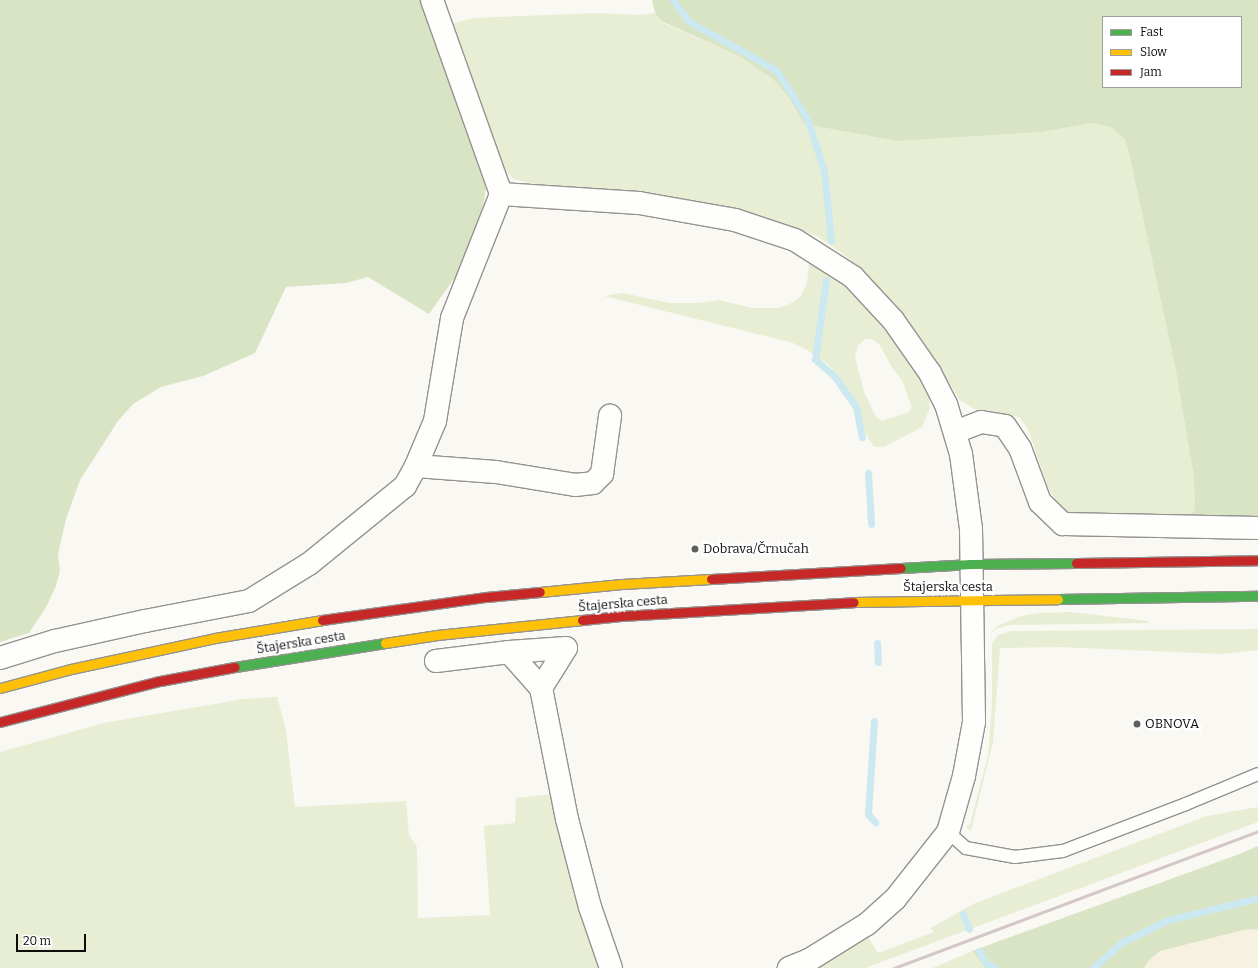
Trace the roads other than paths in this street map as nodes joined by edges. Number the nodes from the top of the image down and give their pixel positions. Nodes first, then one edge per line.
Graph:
1 (432, 0) edge
2 (501, 194) junction
3 (610, 416) dead end
4 (955, 432) junction
5 (416, 466) junction
6 (1258, 528) edge
7 (1258, 560) edge
8 (971, 564) junction
9 (1258, 596) edge
10 (972, 600) junction
11 (509, 652) junction
12 (0, 658) edge
13 (436, 661) dead end
14 (0, 688) edge
15 (541, 688) junction
16 (0, 722) edge
17 (1258, 774) edge
18 (948, 832) junction
19 (611, 968) edge
20 (789, 968) edge

1 - 2 street
2 - 4 street
2 - 5 street
3 - 5 street
4 - 6 street
4 - 8 street
5 - 12 street
7 - 8 main road, Štajerska cesta
8 - 10 street
8 - 14 main road, Štajerska cesta
9 - 10 main road, Štajerska cesta
10 - 16 main road, Štajerska cesta
10 - 18 street
11 - 13 street
11 - 15 street
11 - 15 street
15 - 19 street
17 - 18 lane
18 - 20 street

